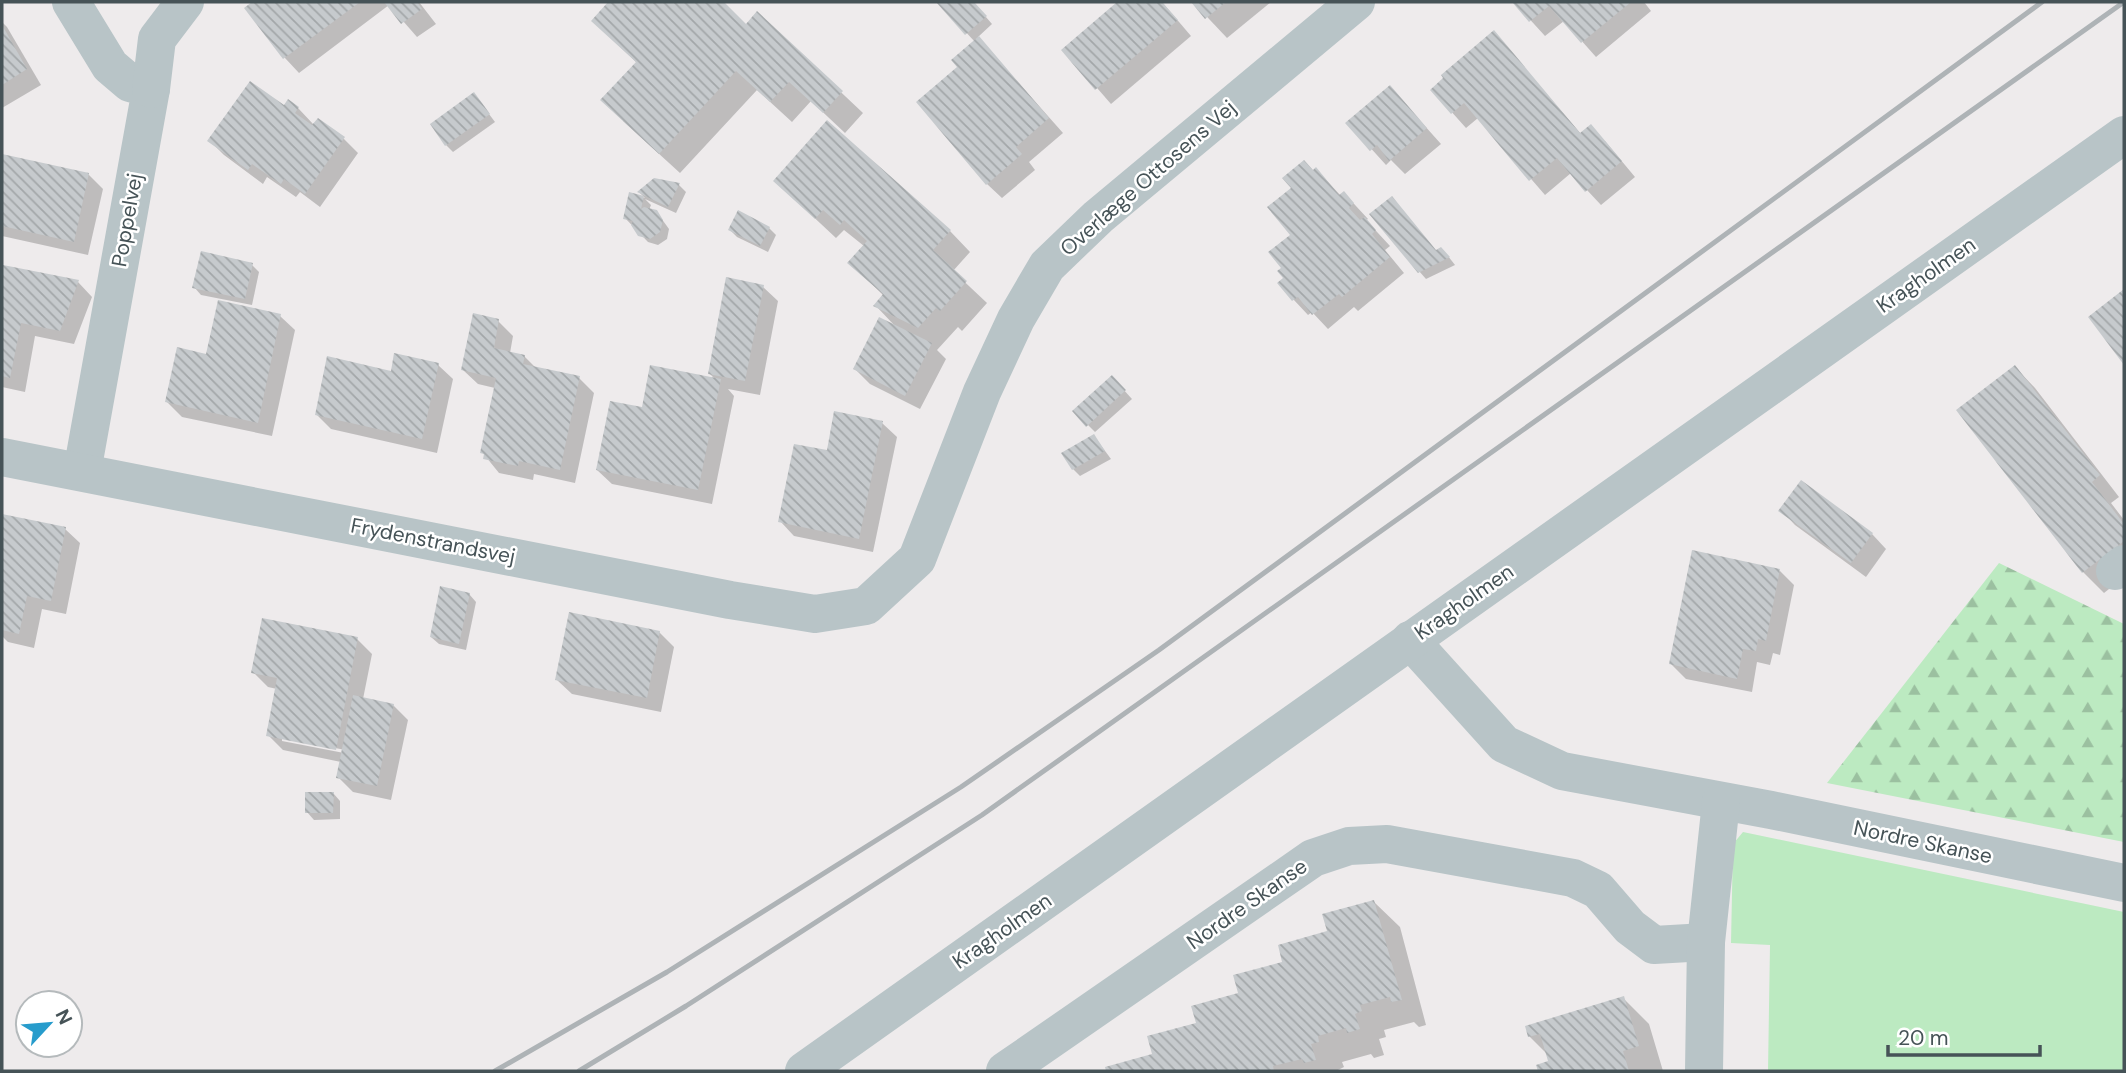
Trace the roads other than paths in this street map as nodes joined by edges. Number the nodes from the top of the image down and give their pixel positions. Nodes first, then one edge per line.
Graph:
1 (71, 2) edge
2 (185, 2) edge
3 (1356, 2) edge
4 (151, 89) junction
5 (2124, 135) edge
6 (2, 457) edge
7 (82, 472) junction
8 (866, 606) joint
9 (1410, 640) junction
10 (1721, 802) junction
11 (2124, 883) edge
12 (1706, 942) junction
13 (804, 1071) edge
14 (1005, 1071) edge
15 (1704, 1071) edge

1 - 4 street
2 - 4 street, Poppelvej
3 - 8 street, Overlæge Ottosens Vej
4 - 7 street, Poppelvej
5 - 9 street, Kragholmen
6 - 7 street, Frydenstrandsvej
7 - 8 street, Frydenstrandsvej
9 - 10 street, Nordre Skanse
9 - 13 street, Kragholmen
10 - 11 street, Nordre Skanse
10 - 12 street
12 - 14 street, Nordre Skanse
12 - 15 street

